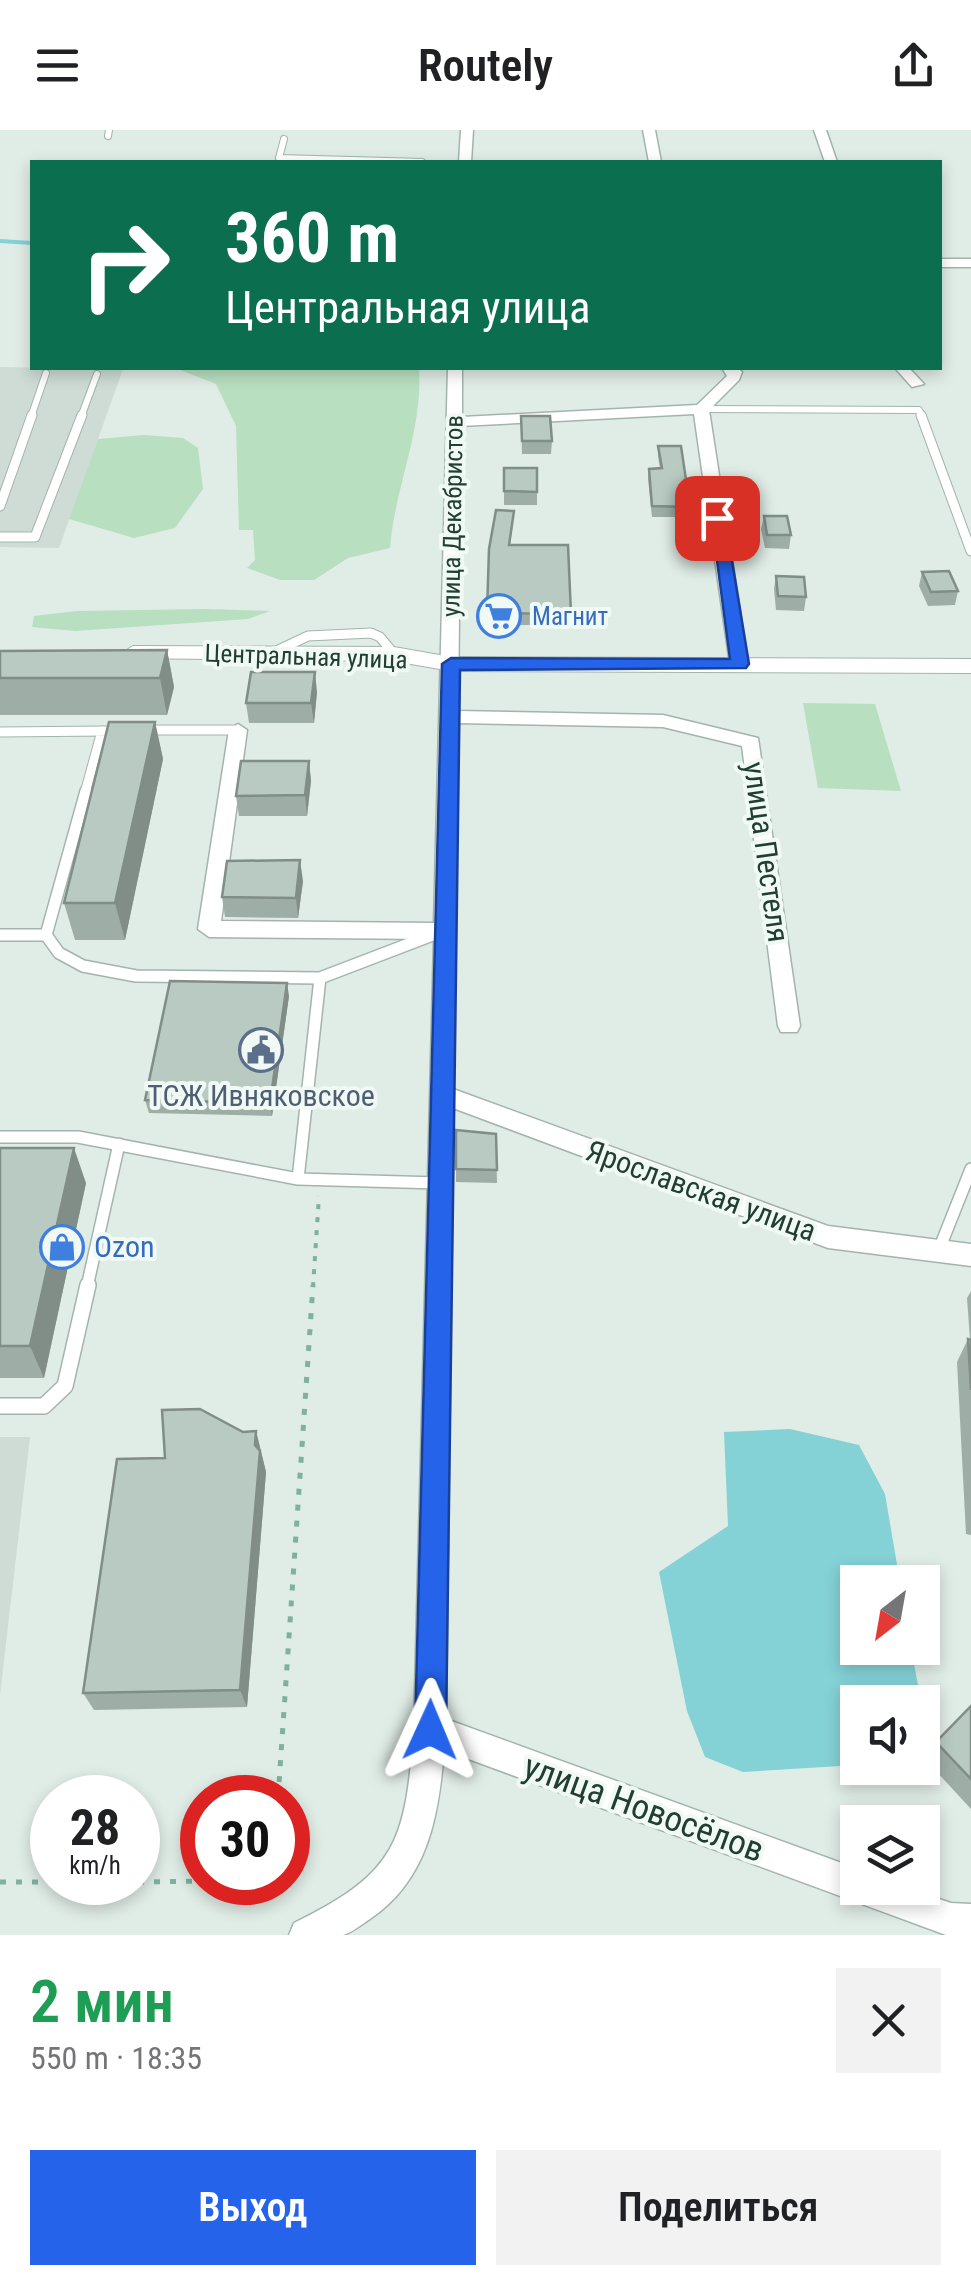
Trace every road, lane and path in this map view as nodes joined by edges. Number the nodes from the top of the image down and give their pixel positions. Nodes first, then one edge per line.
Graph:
1 (467, 130) edge
2 (649, 130) edge
3 (820, 130) edge
4 (284, 139) dead end
5 (351, 160) edge
6 (465, 160) edge
7 (655, 160) edge
8 (830, 160) edge
9 (942, 263) edge
10 (971, 264) edge
11 (455, 370) edge
12 (732, 370) edge
13 (904, 370) edge
14 (46, 373) dead end
15 (97, 374) dead end
16 (917, 384) dead end
17 (701, 409) junction
18 (452, 422) junction
19 (0, 506) edge
20 (0, 537) edge
21 (971, 550) edge
22 (112, 652) edge
23 (451, 664) junction
24 (740, 664) junction
25 (971, 666) edge
26 (448, 717) junction
27 (238, 730) joint
28 (102, 731) junction
29 (0, 732) edge
30 (444, 930) junction
31 (0, 936) edge
32 (46, 936) junction
33 (320, 978) junction
34 (789, 1026) dead end
35 (440, 1094) junction
36 (0, 1137) edge
37 (119, 1144) junction
38 (971, 1169) edge
39 (298, 1179) junction
40 (320, 1181) junction
41 (438, 1184) junction
42 (938, 1252) junction
43 (971, 1255) edge
44 (0, 1406) edge
45 (430, 1730) junction
46 (280, 1775) edge
47 (840, 1880) edge
48 (0, 1882) edge
49 (30, 1882) edge
50 (905, 1905) edge
51 (958, 1926) edge
52 (306, 1935) edge

1 - 6 street
2 - 7 street
3 - 8 street
4 - 5 lane
9 - 10 street
11 - 18 street, улица Декабристов
12 - 17 street
13 - 16 street
14 - 19 lane
15 - 20 lane
17 - 18 street
17 - 21 lane
17 - 24 street
18 - 23 street, улица Декабристов
22 - 23 street, Центральная улица
23 - 24 street, Центральная улица
23 - 26 street, улица Декабристов
24 - 25 street, Центральная улица
26 - 30 street, улица Декабристов
26 - 34 street, улица Пестеля
27 - 28 lane
27 - 30 street
28 - 29 lane
28 - 32 lane
30 - 33 lane
30 - 35 street, улица Декабристов
31 - 32 lane
32 - 33 lane
33 - 39 lane
35 - 41 street, улица Декабристов
35 - 42 street, Ярославская улица
36 - 37 lane
37 - 39 lane
37 - 44 lane
38 - 42 lane
39 - 40 lane
40 - 41 lane
40 - 46 path
41 - 45 street, улица Декабристов
42 - 43 street, Ярославская улица
45 - 47 street, улица Новосёлов
45 - 52 street, улица Декабристов
48 - 49 path
50 - 51 street, улица Новосёлов

